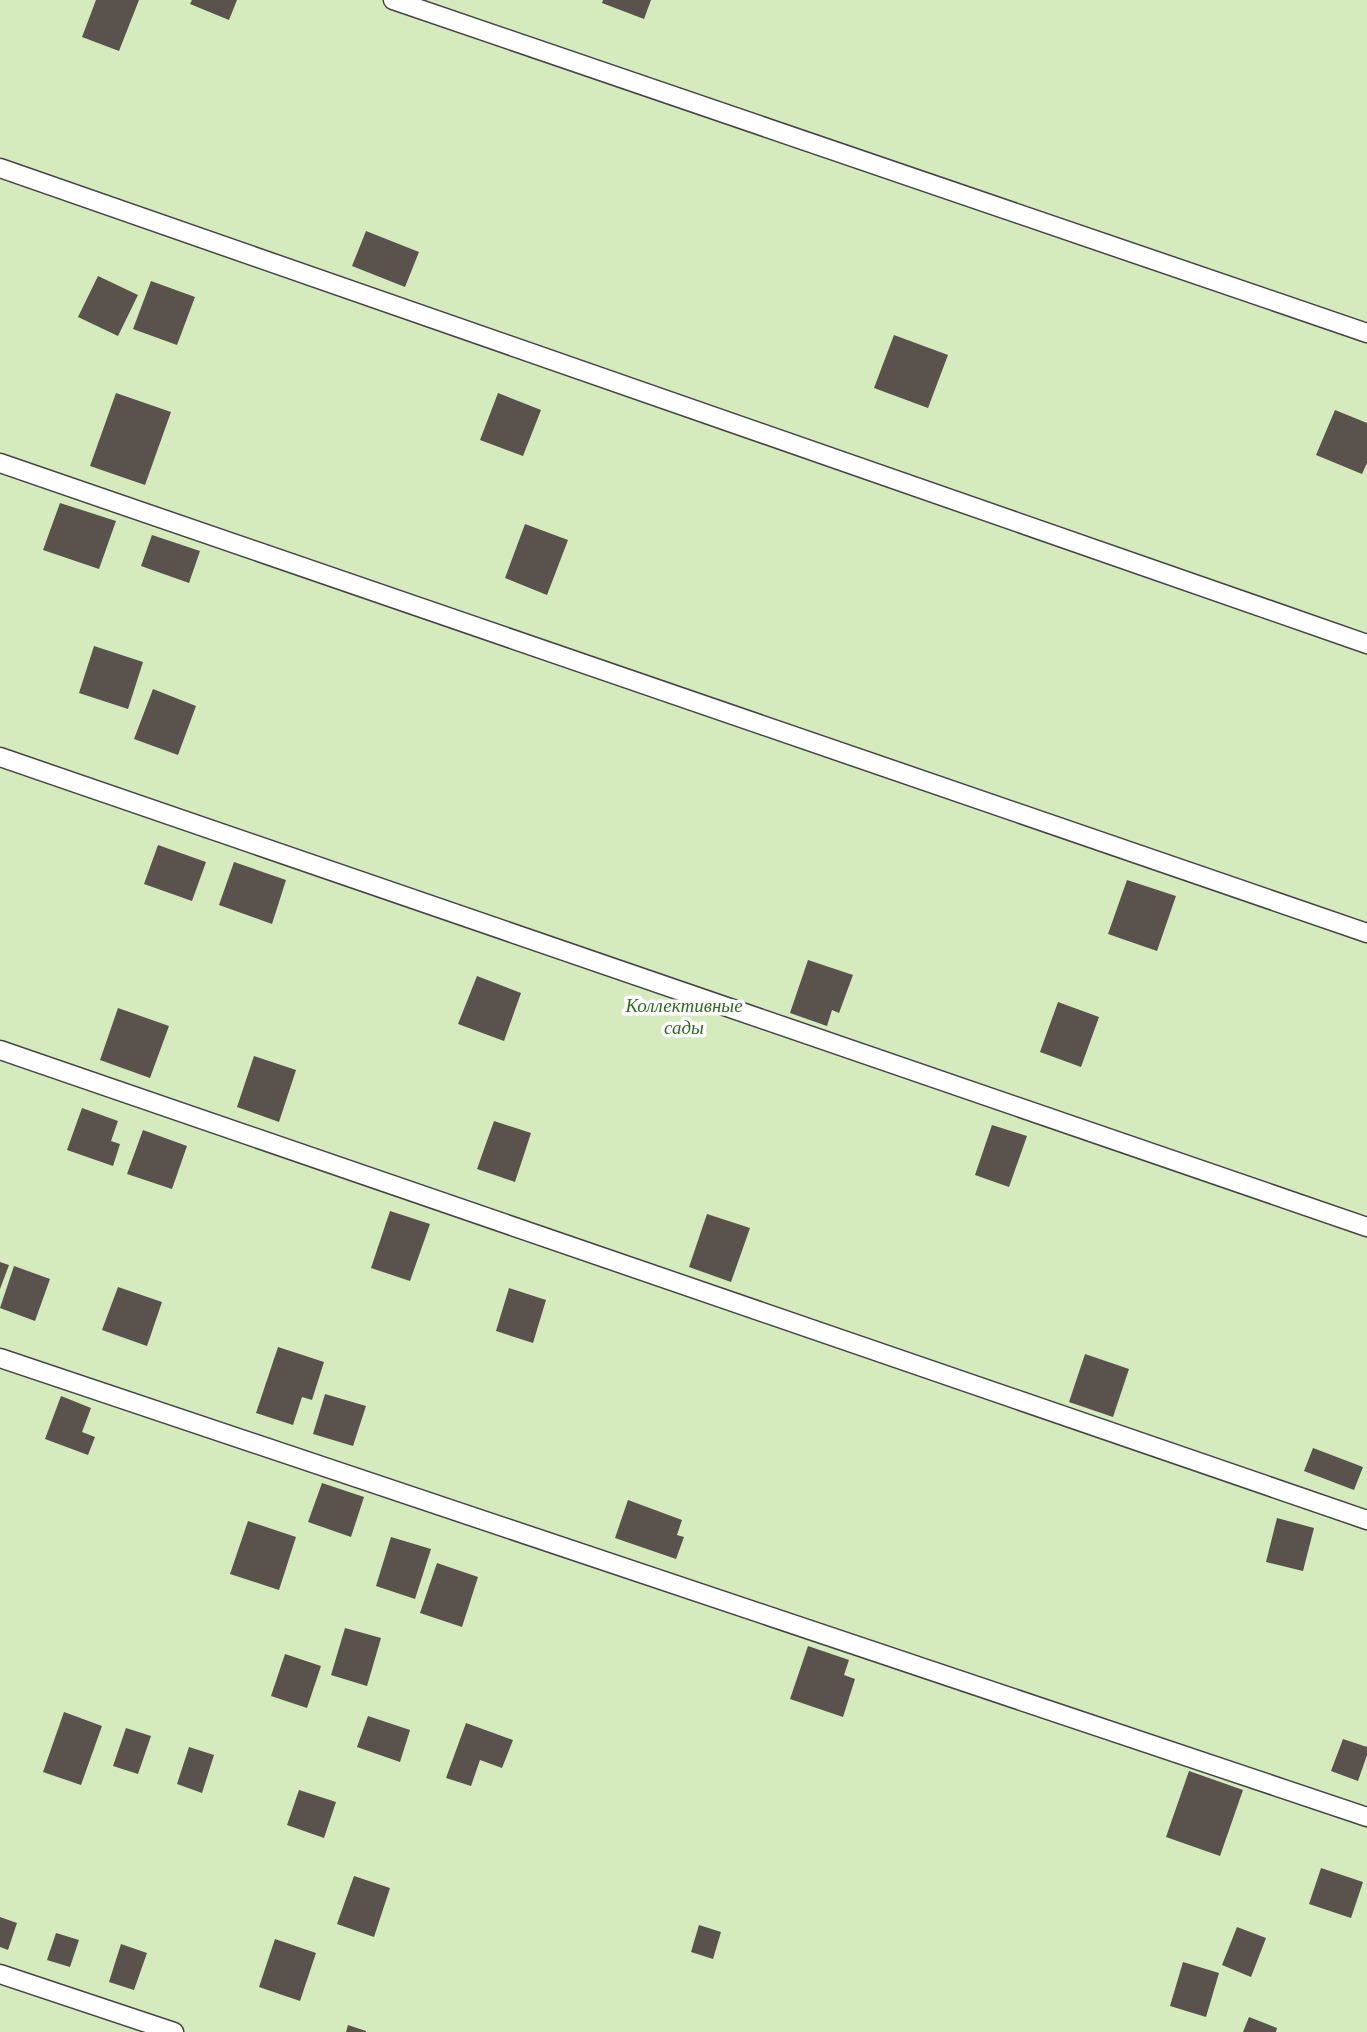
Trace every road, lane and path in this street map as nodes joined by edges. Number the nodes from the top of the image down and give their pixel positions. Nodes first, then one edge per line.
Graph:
1 (393, 0) edge
2 (0, 167) edge
3 (1367, 333) edge
4 (0, 463) edge
5 (1367, 644) edge
6 (0, 757) edge
7 (1367, 933) edge
8 (0, 1050) edge
9 (1367, 1227) edge
10 (0, 1358) edge
11 (1367, 1520) edge
12 (1367, 1817) edge
13 (0, 1974) edge
14 (174, 2032) edge

1 - 3 lane
2 - 5 lane
4 - 7 lane
6 - 9 lane
8 - 11 lane
10 - 12 lane
13 - 14 lane

